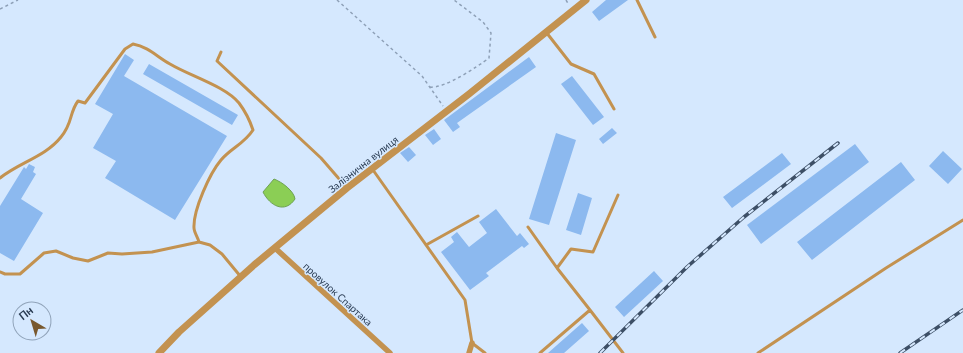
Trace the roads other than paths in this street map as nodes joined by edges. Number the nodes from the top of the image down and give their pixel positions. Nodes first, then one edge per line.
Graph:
1 (586, 0) edge
2 (638, 0) edge
3 (546, 32) junction
4 (654, 37) dead end
5 (221, 52) dead end
6 (614, 109) dead end
7 (372, 168) junction
8 (0, 178) edge
9 (347, 188) junction
10 (618, 195) dead end
11 (478, 216) dead end
12 (963, 220) edge
13 (528, 227) dead end
14 (199, 242) junction
15 (426, 245) junction
16 (275, 248) junction
17 (557, 268) junction
18 (0, 272) edge
19 (241, 277) junction
20 (590, 310) junction
21 (472, 343) junction
22 (160, 353) edge
23 (390, 353) edge
24 (468, 353) edge
25 (485, 353) edge
26 (540, 353) edge
27 (622, 353) edge
28 (758, 353) edge

1 - 3 street, Залізнична вулиця
2 - 4 lane
3 - 6 lane
3 - 7 street, Залізнична вулиця
5 - 9 lane
7 - 9 street, Залізнична вулиця
7 - 15 lane
8 - 14 lane
9 - 16 street, Залізнична вулиця
10 - 17 lane
11 - 15 lane
12 - 28 lane
13 - 17 lane
14 - 18 lane
14 - 19 lane
15 - 21 lane
16 - 19 street, Залізнична вулиця
16 - 23 street, провулок Спартака
17 - 20 lane
19 - 22 street, Залізнична вулиця
20 - 26 lane
20 - 27 lane
21 - 24 street
21 - 25 lane

